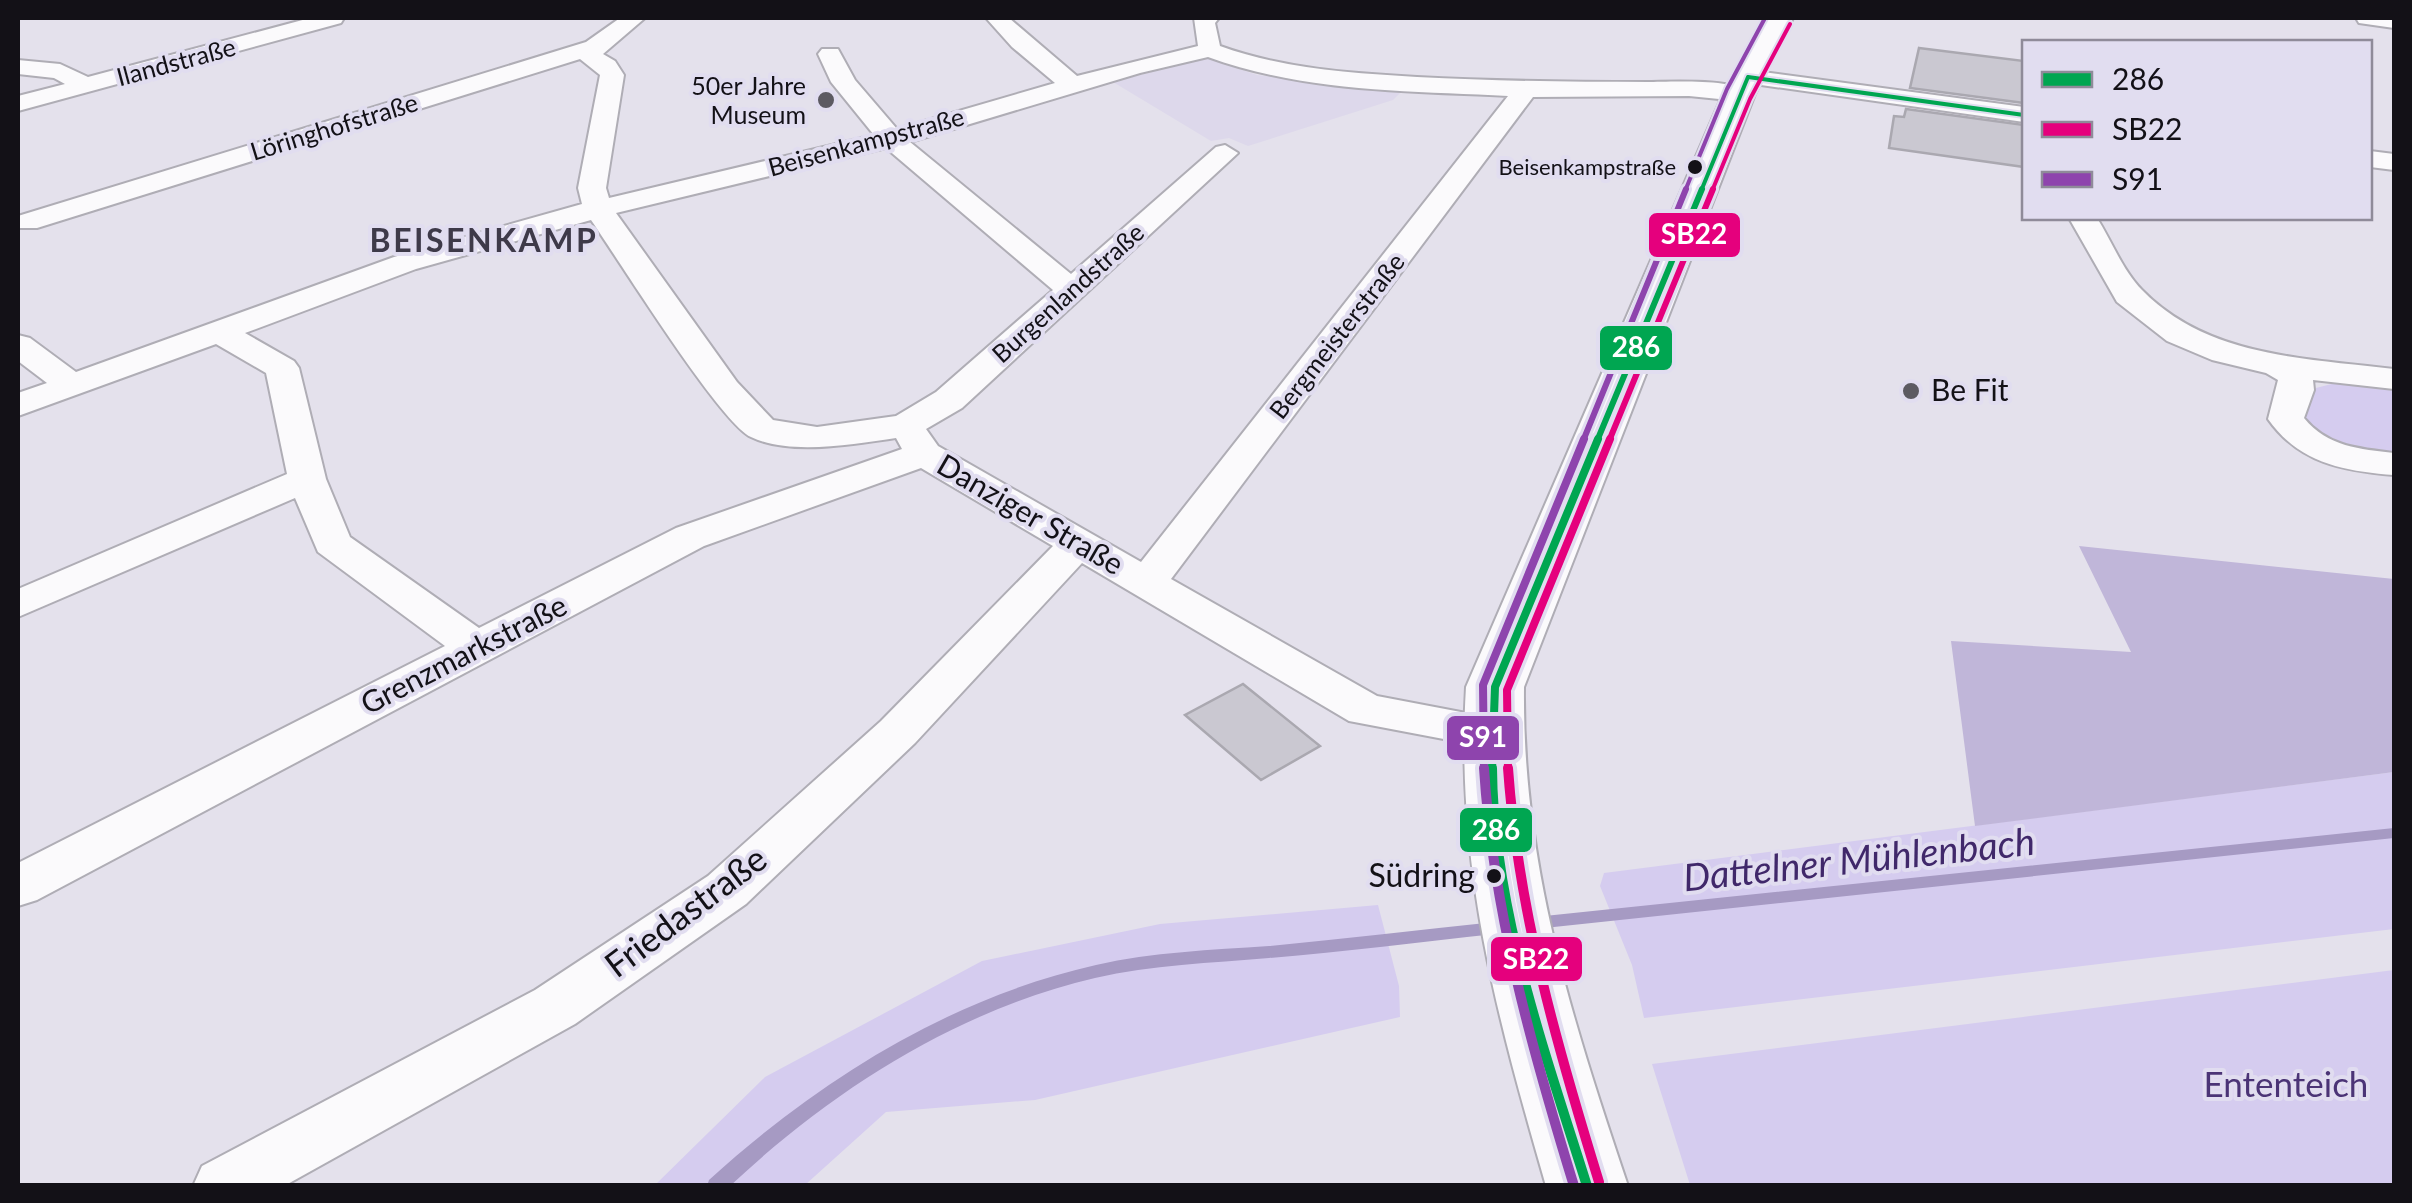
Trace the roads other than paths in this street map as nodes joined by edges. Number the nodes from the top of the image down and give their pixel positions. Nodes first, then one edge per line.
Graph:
1 (333, 18) edge
2 (634, 18) edge
3 (997, 18) edge
4 (1208, 18) edge
5 (1779, 18) edge
6 (2367, 18) edge
7 (2394, 22) edge
8 (594, 47) junction
9 (1210, 50) junction
10 (830, 54) dead end
11 (18, 67) edge
12 (1073, 85) junction
13 (86, 86) junction
14 (1744, 86) junction
15 (1526, 90) junction
16 (18, 104) edge
17 (2022, 115) edge
18 (891, 139) junction
19 (1225, 153) dead end
20 (598, 209) junction
21 (2084, 220) edge
22 (21, 226) edge
23 (1072, 290) junction
24 (219, 332) junction
25 (18, 345) edge
26 (2277, 365) junction
27 (2394, 379) edge
28 (72, 385) junction
29 (18, 405) edge
30 (915, 440) junction
31 (2394, 464) edge
32 (306, 479) junction
33 (1078, 544) junction
34 (1148, 581) junction
35 (18, 604) edge
36 (477, 648) junction
37 (1491, 732) junction
38 (18, 886) edge
39 (224, 1186) edge
40 (1587, 1186) edge

1 - 13 street, Ilandstraße
2 - 8 street, Löringhofstraße
3 - 12 street
4 - 9 street
5 - 14 main road
6 - 7 street
8 - 20 street
8 - 22 street, Löringhofstraße
9 - 12 street, Beisenkampstraße
9 - 15 street
10 - 18 street
11 - 13 street
12 - 18 street, Beisenkampstraße
13 - 16 street, Ilandstraße
14 - 15 street
14 - 17 street
14 - 37 main road
15 - 34 street, Bergmeisterstraße
18 - 20 street, Beisenkampstraße
18 - 23 street
19 - 23 street, Burgenlandstraße
20 - 24 street, Beisenkampstraße
20 - 30 street
21 - 26 street
23 - 30 street, Burgenlandstraße
24 - 28 street, Beisenkampstraße
24 - 32 street
25 - 28 street
26 - 27 street
26 - 31 street
28 - 29 street, Beisenkampstraße
30 - 33 street, Danziger Straße
30 - 36 street, Grenzmarkstraße
32 - 35 street
32 - 36 street
33 - 34 street, Danziger Straße
33 - 39 street, Friedastraße
34 - 37 street, Danziger Straße
36 - 38 street, Grenzmarkstraße
37 - 40 main road

